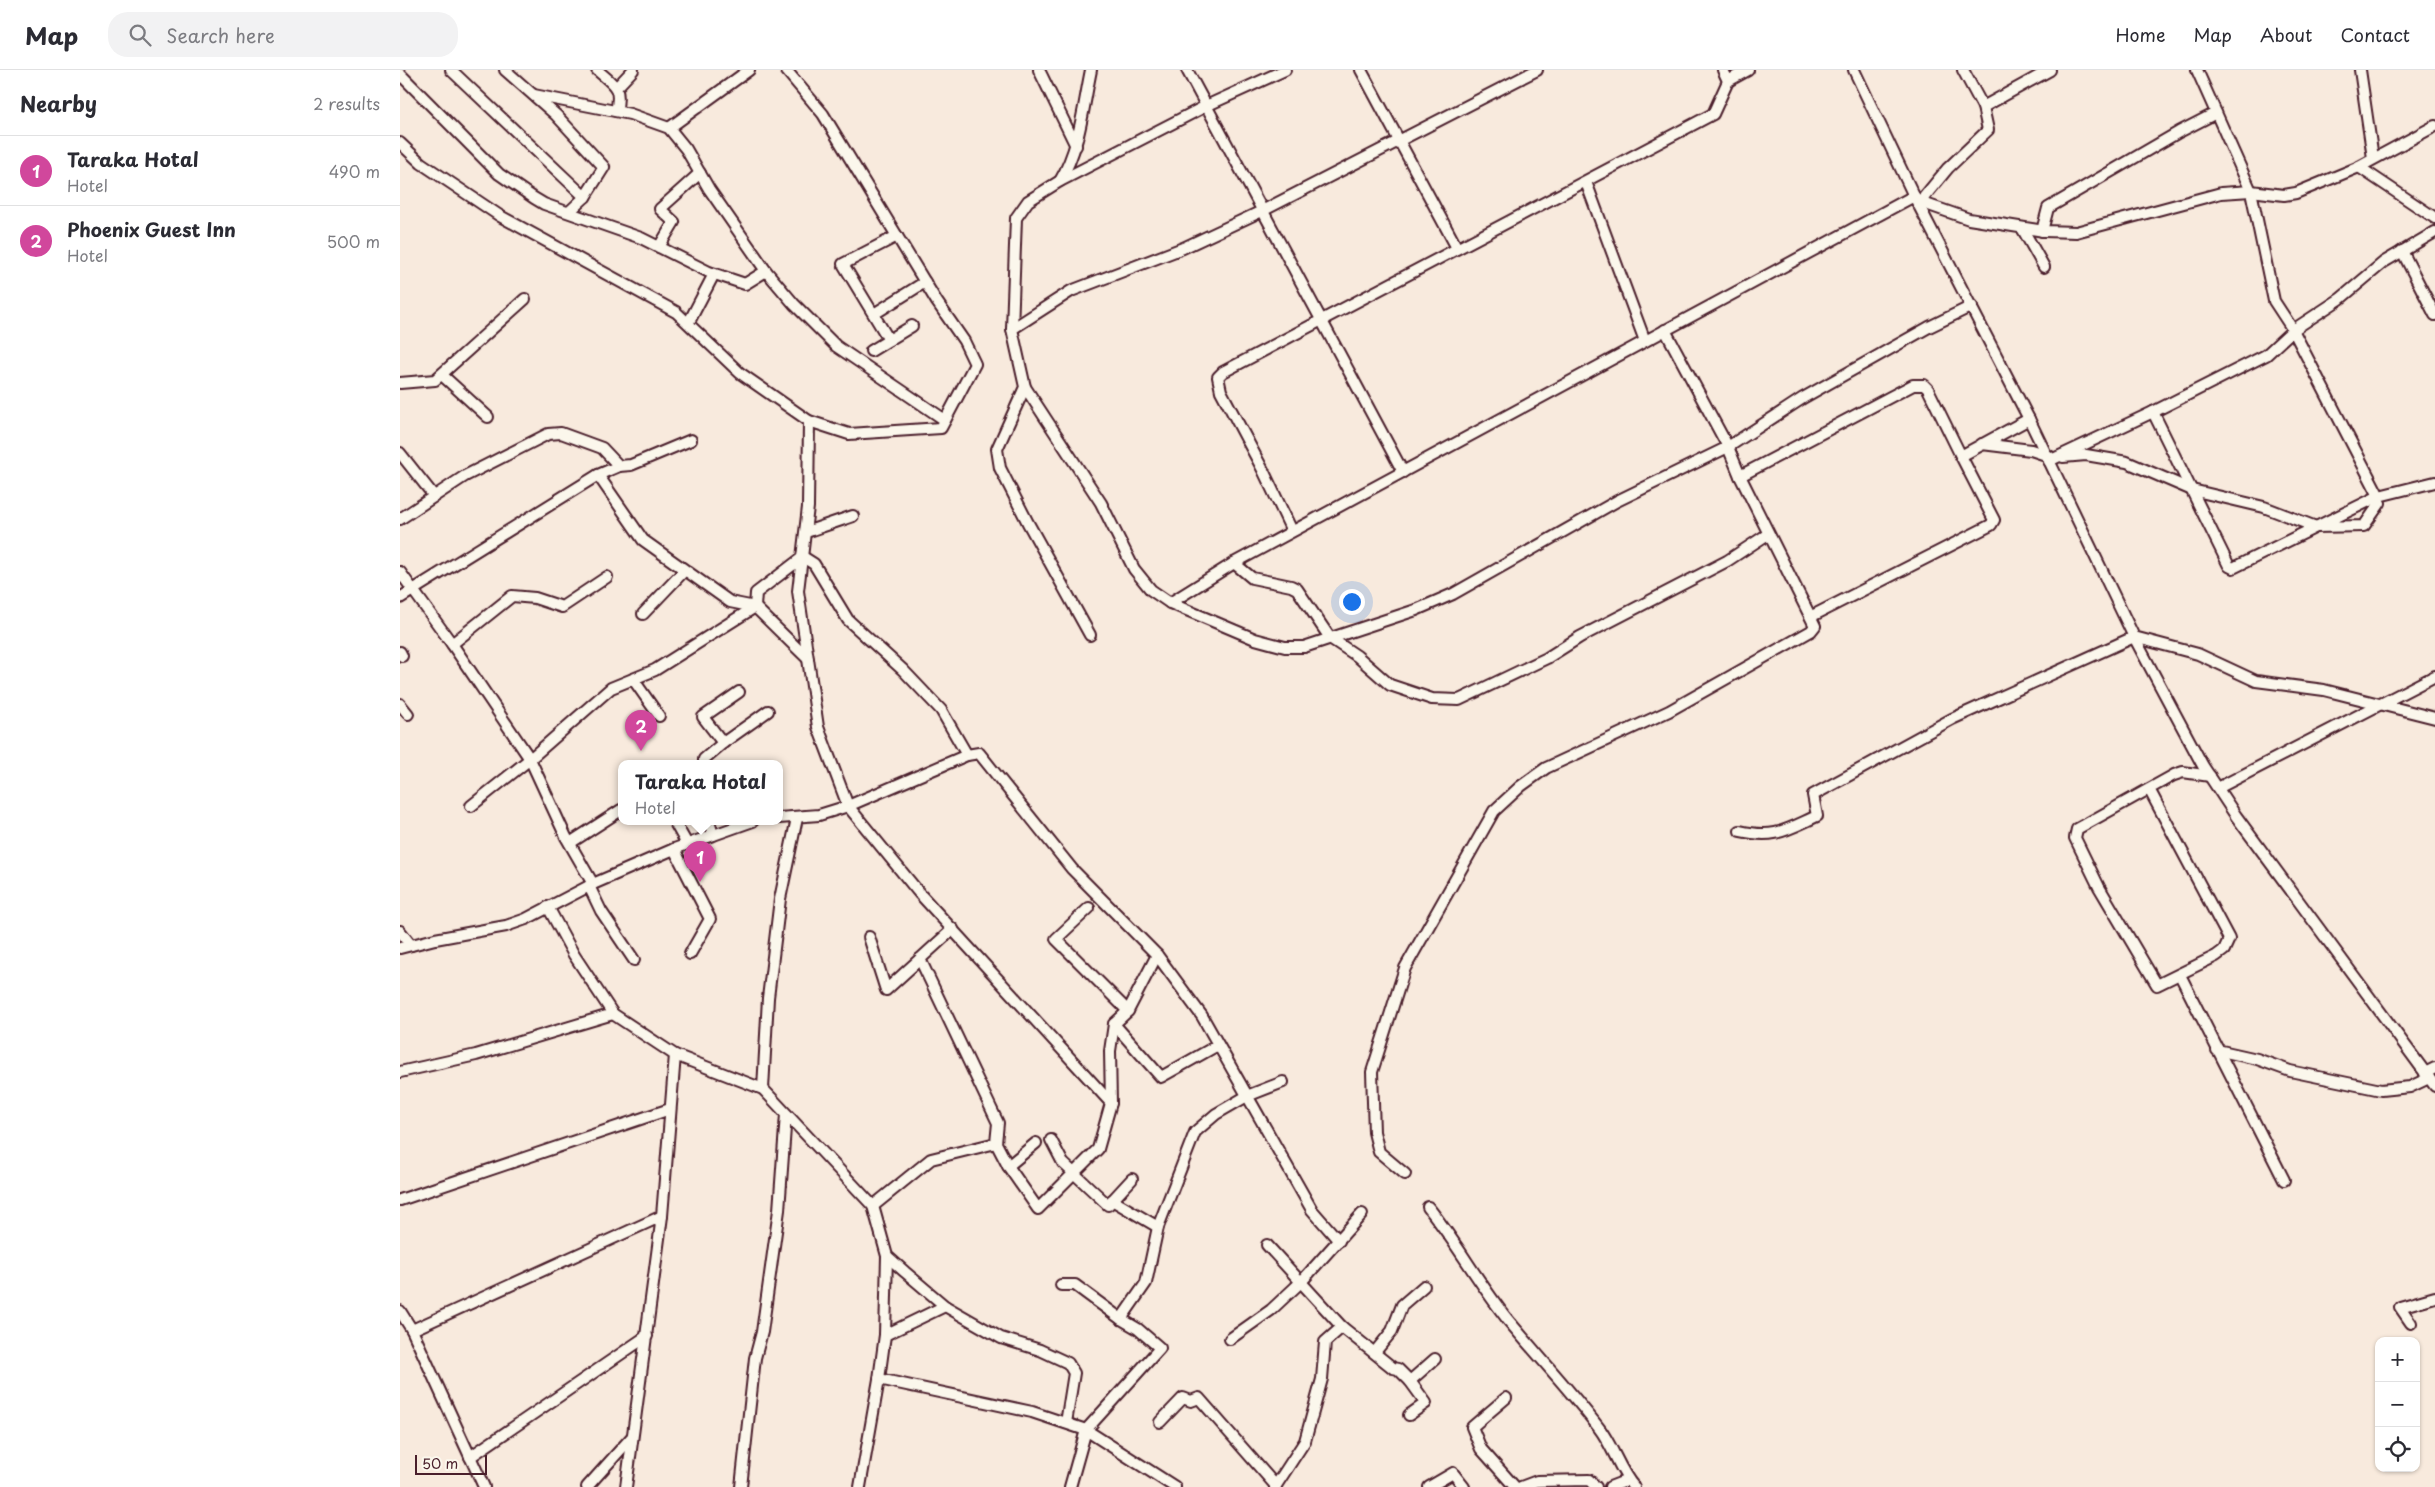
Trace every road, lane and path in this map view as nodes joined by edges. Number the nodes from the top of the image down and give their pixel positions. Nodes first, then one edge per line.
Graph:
1 (451, 70) edge
2 (505, 70) edge
3 (597, 70) edge
4 (633, 70) edge
5 (749, 70) edge
6 (786, 70) edge
7 (1039, 70) edge
8 (1091, 70) edge
9 (1187, 70) edge
10 (1285, 70) edge
11 (1361, 70) edge
12 (1537, 70) edge
13 (1723, 70) edge
14 (1748, 70) edge
15 (1854, 70) edge
16 (1963, 70) edge
17 (2050, 70) edge
18 (2198, 70) edge
19 (2360, 70) edge
20 (400, 74) edge
21 (1728, 82) junction
22 (617, 87) junction
23 (534, 96) junction
24 (1206, 106) junction
25 (1983, 107) junction
26 (616, 111) junction
27 (2216, 113) junction
28 (2435, 126) edge
29 (669, 128) junction
30 (1399, 141) junction
31 (400, 143) edge
32 (1076, 146) junction
33 (2373, 158) junction
34 (2359, 167) junction
35 (700, 173) junction
36 (1060, 182) junction
37 (1586, 182) junction
38 (2250, 192) junction
39 (585, 197) junction
40 (1917, 199) junction
41 (1262, 211) junction
42 (569, 212) junction
43 (2435, 218) edge
44 (2022, 228) junction
45 (2042, 231) junction
46 (2435, 232) edge
47 (897, 236) junction
48 (659, 247) junction
49 (1456, 248) junction
50 (2402, 251) junction
51 (2044, 267) dead end
52 (766, 271) junction
53 (714, 274) junction
54 (925, 282) junction
55 (525, 299) dead end
56 (1972, 306) junction
57 (874, 314) junction
58 (2435, 315) edge
59 (1321, 320) junction
60 (689, 322) junction
61 (912, 326) dead end
62 (1012, 329) junction
63 (1665, 330) junction
64 (2294, 330) junction
65 (890, 340) junction
66 (1645, 341) junction
67 (871, 351) dead end
68 (442, 375) junction
69 (400, 383) edge
70 (1024, 387) junction
71 (2153, 412) junction
72 (488, 417) dead end
73 (2029, 418) junction
74 (945, 420) junction
75 (809, 421) junction
76 (691, 440) dead end
77 (1982, 444) junction
78 (1728, 447) junction
79 (400, 452) edge
80 (1961, 456) junction
81 (2050, 458) junction
82 (619, 466) junction
83 (1403, 472) junction
84 (598, 475) junction
85 (1740, 476) junction
86 (2435, 482) edge
87 (2192, 490) junction
88 (434, 496) junction
89 (2379, 500) junction
90 (853, 516) dead end
91 (400, 519) edge
92 (2316, 527) junction
93 (1292, 531) junction
94 (806, 532) junction
95 (1768, 534) junction
96 (803, 557) junction
97 (1234, 563) junction
98 (684, 571) junction
99 (400, 572) edge
100 (608, 577) dead end
101 (413, 589) junction
102 (400, 598) edge
103 (1170, 604) junction
104 (755, 607) junction
105 (643, 614) dead end
106 (1812, 616) junction
107 (1090, 635) dead end
108 (2134, 637) junction
109 (1330, 638) junction
110 (452, 644) junction
111 (808, 659) junction
112 (2435, 676) edge
113 (633, 679) junction
114 (739, 692) dead end
115 (400, 704) edge
116 (2380, 704) junction
117 (768, 711) dead end
118 (408, 714) dead end
119 (659, 716) dead end
120 (2435, 718) edge
121 (723, 743) junction
122 (967, 755) junction
123 (530, 759) junction
124 (704, 760) edge
125 (2210, 776) junction
126 (2218, 788) junction
127 (2149, 789) junction
128 (471, 806) dead end
129 (848, 806) junction
130 (618, 812) edge
131 (783, 818) edge
132 (797, 818) junction
133 (676, 825) edge
134 (710, 825) edge
135 (741, 825) edge
136 (1740, 831) dead end
137 (713, 834) junction
138 (570, 843) junction
139 (687, 844) junction
140 (674, 849) junction
141 (591, 885) junction
142 (548, 907) junction
143 (1089, 908) dead end
144 (954, 929) junction
145 (400, 931) edge
146 (869, 937) dead end
147 (411, 945) junction
148 (400, 948) edge
149 (690, 954) dead end
150 (1157, 955) junction
151 (920, 959) junction
152 (634, 960) dead end
153 (2180, 975) junction
154 (1128, 1010) junction
155 (613, 1014) junction
156 (1114, 1024) junction
157 (1218, 1045) junction
158 (2217, 1050) junction
159 (675, 1055) junction
160 (400, 1072) edge
161 (2431, 1076) edge
162 (1282, 1082) dead end
163 (763, 1089) junction
164 (1247, 1096) junction
165 (1111, 1103) junction
166 (670, 1110) junction
167 (786, 1114) junction
168 (1051, 1140) dead end
169 (996, 1143) junction
170 (1036, 1144) dead end
171 (1008, 1166) junction
172 (1074, 1173) junction
173 (1405, 1174) dead end
174 (1132, 1179) dead end
175 (2284, 1180) dead end
176 (400, 1200) edge
177 (1112, 1200) junction
178 (873, 1206) junction
179 (1428, 1208) dead end
180 (1362, 1214) dead end
181 (662, 1216) junction
182 (1158, 1227) junction
183 (1339, 1241) junction
184 (1267, 1245) dead end
185 (887, 1256) junction
186 (1302, 1282) junction
187 (1061, 1285) dead end
188 (1424, 1286) dead end
189 (2435, 1296) edge
190 (945, 1306) junction
191 (400, 1312) edge
192 (1121, 1319) junction
193 (2411, 1323) dead end
194 (1342, 1327) junction
195 (412, 1330) junction
196 (884, 1335) junction
197 (647, 1336) junction
198 (1230, 1339) dead end
199 (1375, 1352) junction
200 (1435, 1359) dead end
201 (879, 1379) junction
202 (1410, 1381) junction
203 (1506, 1398) dead end
204 (1409, 1415) dead end
205 (1160, 1422) dead end
206 (1066, 1423) junction
207 (1086, 1430) junction
208 (632, 1437) junction
209 (470, 1457) junction
210 (1631, 1483) edge
211 (484, 1487) edge
212 (587, 1487) edge
213 (626, 1487) edge
214 (740, 1487) edge
215 (860, 1487) edge
216 (1070, 1487) edge
217 (1175, 1487) edge
218 (1276, 1487) edge
219 (1430, 1487) edge
220 (1464, 1487) edge
221 (1515, 1487) edge
222 (1521, 1487) edge
223 (1596, 1487) edge
224 (1610, 1487) edge

1 - 39 street
2 - 23 street
3 - 22 street
4 - 22 street
5 - 29 street
6 - 47 street
7 - 32 street
8 - 32 street
9 - 24 street
10 - 24 street
11 - 30 street
12 - 30 street
13 - 21 street
14 - 21 street
15 - 40 street
16 - 25 street
17 - 25 street
18 - 27 street
19 - 33 street
20 - 42 street
21 - 37 street
22 - 26 street
23 - 26 street
23 - 39 street
24 - 36 street
24 - 41 street
25 - 40 street
26 - 29 street
27 - 38 street
27 - 45 street
28 - 33 street
29 - 35 street
30 - 41 street
30 - 49 street
31 - 60 street
32 - 36 street
33 - 34 street
34 - 38 street
34 - 43 street
35 - 48 street
35 - 52 street
36 - 62 street
37 - 49 street
37 - 66 street
38 - 45 street
38 - 64 street
39 - 42 street
40 - 44 street
40 - 56 street
40 - 63 street
41 - 59 street
41 - 62 street
42 - 48 street
44 - 45 street
44 - 51 street
46 - 50 street
47 - 54 street
47 - 57 street
48 - 53 street
49 - 59 street
50 - 58 street
50 - 64 street
52 - 53 street
52 - 74 street
53 - 60 street
54 - 57 street
54 - 74 street
55 - 68 street
56 - 73 street
56 - 78 street
57 - 65 street
59 - 83 street
59 - 93 street
60 - 75 street
61 - 65 street
62 - 70 street
63 - 66 street
63 - 78 street
64 - 71 street
64 - 89 street
65 - 67 street
66 - 83 street
68 - 69 street
68 - 72 street
70 - 103 street
70 - 107 street
71 - 81 street
71 - 87 street
73 - 77 street
73 - 81 street
74 - 75 street
75 - 94 street
76 - 82 street
77 - 80 street
77 - 81 street
78 - 85 street
78 - 109 street
79 - 88 street
80 - 85 street
80 - 106 street
81 - 87 street
81 - 108 street
82 - 84 street
82 - 88 street
83 - 93 street
84 - 98 street
84 - 101 street
85 - 95 street
86 - 89 street
87 - 92 street
87 - 92 street
88 - 91 street
89 - 92 street
89 - 92 street
90 - 94 street
93 - 97 street
94 - 96 street
95 - 106 street
95 - 109 street
96 - 104 street
96 - 111 street
96 - 122 street
97 - 103 street
97 - 109 street
98 - 104 street
98 - 105 street
99 - 101 street
100 - 110 street
101 - 102 street
101 - 110 street
103 - 109 street
104 - 111 street
104 - 113 street
106 - 173 street
108 - 116 street
108 - 125 street
108 - 136 street
110 - 123 street
111 - 129 street
112 - 116 street
113 - 119 street
113 - 123 street
114 - 121 street
115 - 118 street
116 - 120 street
116 - 126 street
117 - 121 street
121 - 124 street
122 - 129 street
122 - 150 street
123 - 128 street
123 - 138 street
125 - 126 street
125 - 127 street
126 - 161 street
127 - 153 street
127 - 153 street
129 - 132 street
129 - 144 street
130 - 138 street
131 - 132 street
132 - 163 street
133 - 139 street
134 - 137 street
135 - 137 street
137 - 139 street
138 - 141 street
139 - 140 street
140 - 141 street
140 - 149 street
141 - 142 street
141 - 152 street
142 - 147 street
142 - 155 street
143 - 154 street
144 - 151 street
144 - 165 street
145 - 147 street
146 - 151 street
147 - 148 street
150 - 154 street
150 - 157 street
151 - 169 street
153 - 158 street
154 - 156 street
155 - 159 street
155 - 160 street
156 - 157 street
156 - 165 street
157 - 164 street
158 - 161 street
158 - 175 street
159 - 163 street
159 - 166 street
162 - 164 street
163 - 167 street
164 - 182 street
164 - 183 street
165 - 172 street
166 - 176 street
166 - 181 street
167 - 178 street
167 - 214 street
168 - 172 street
169 - 171 street
169 - 178 street
170 - 171 street
171 - 172 street
172 - 177 street
174 - 177 street
177 - 182 street
178 - 185 street
179 - 210 street
180 - 183 street
181 - 195 street
181 - 197 street
182 - 192 street
183 - 186 street
184 - 186 street
185 - 190 street
185 - 196 street
186 - 194 street
186 - 198 street
187 - 192 street
188 - 199 street
189 - 193 street
190 - 196 street
190 - 206 street
191 - 195 street
192 - 207 street
194 - 199 street
194 - 218 street
195 - 209 street
196 - 201 street
197 - 208 street
197 - 209 street
199 - 202 street
200 - 202 street
201 - 206 street
201 - 215 street
202 - 204 street
203 - 221 street
205 - 218 street
206 - 207 street
207 - 216 street
207 - 217 street
208 - 212 street
208 - 213 street
209 - 211 street
210 - 224 street
219 - 220 street
222 - 223 street

